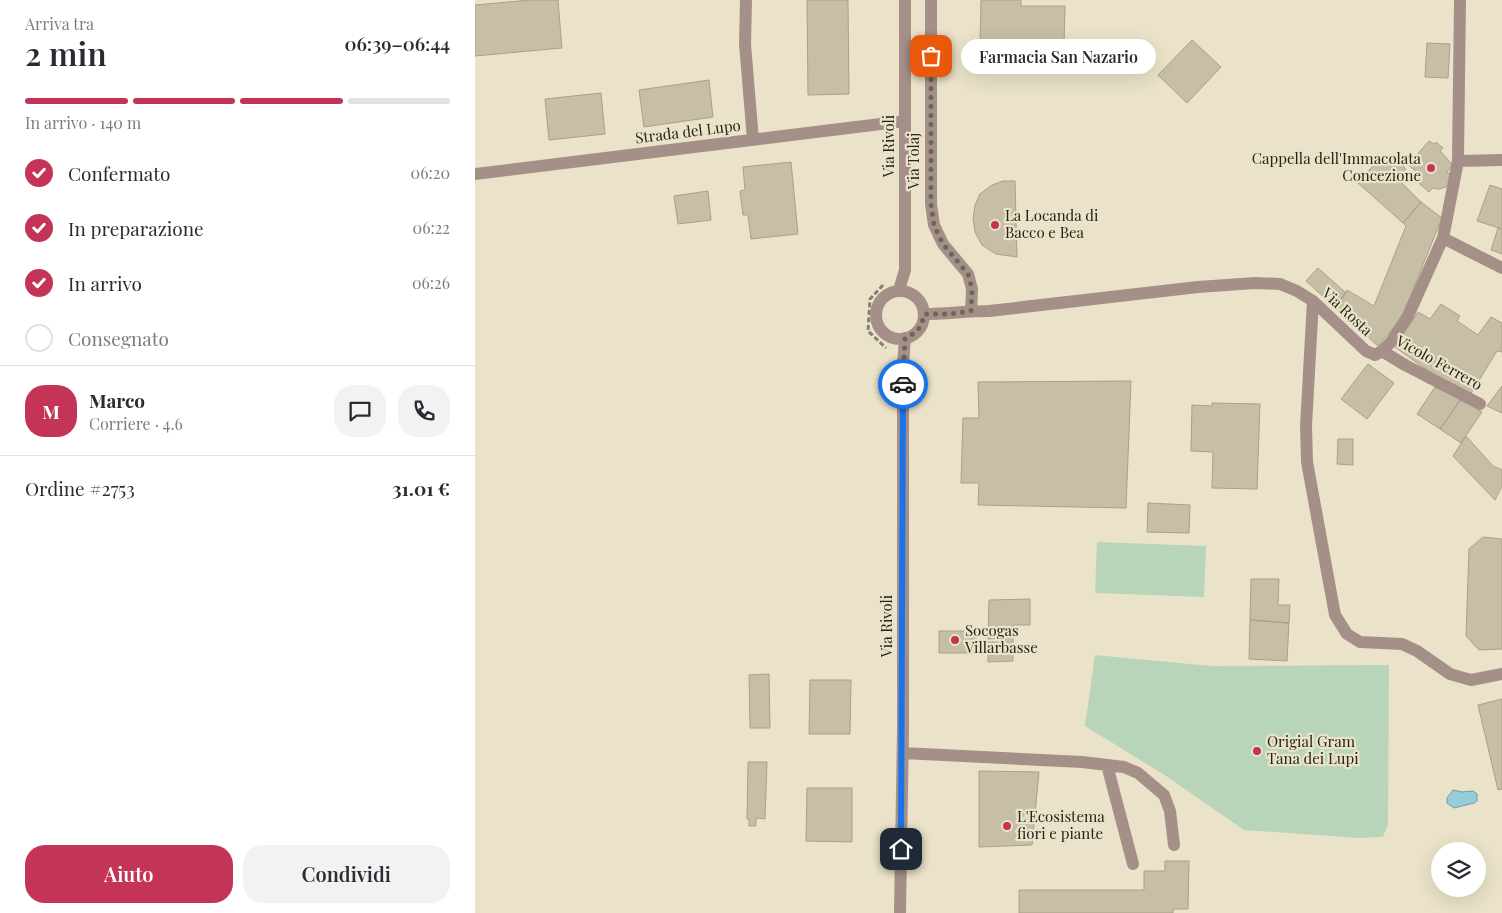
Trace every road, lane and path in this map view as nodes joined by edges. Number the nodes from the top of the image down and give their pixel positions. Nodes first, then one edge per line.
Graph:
1 (746, 0) edge
2 (905, 0) edge
3 (931, 0) edge
4 (1460, 0) edge
5 (905, 121) junction
6 (753, 140) junction
7 (1502, 160) edge
8 (1458, 162) junction
9 (475, 174) edge
10 (1443, 238) junction
11 (1502, 268) edge
12 (899, 290) junction
13 (1313, 300) junction
14 (971, 311) junction
15 (924, 314) junction
16 (905, 338) junction
17 (1383, 351) junction
18 (1480, 404) dead end
19 (1502, 674) edge
20 (903, 754) junction
21 (1107, 765) junction
22 (1174, 845) dead end
23 (1133, 864) dead end
24 (900, 913) edge

1 - 6 street
2 - 5 street, Via Rivoli
3 - 14 street, Via Tolaj
4 - 8 street, Via Rosta
5 - 6 street, Strada del Lupo
5 - 12 street, Via Rivoli
6 - 9 street, Strada del Lupo
7 - 8 street
8 - 10 street, Via Rosta
10 - 11 street
10 - 17 street, Via Rosta
12 - 15 street
12 - 16 street
13 - 14 street, Via Rosta
13 - 17 street, Via Rosta
13 - 19 street
14 - 15 street, Via Rosta
15 - 16 street
16 - 20 street, Via Rivoli
17 - 18 street, Vicolo Ferrero
20 - 21 street
20 - 24 street, Via Rivoli
21 - 22 street
21 - 23 street

